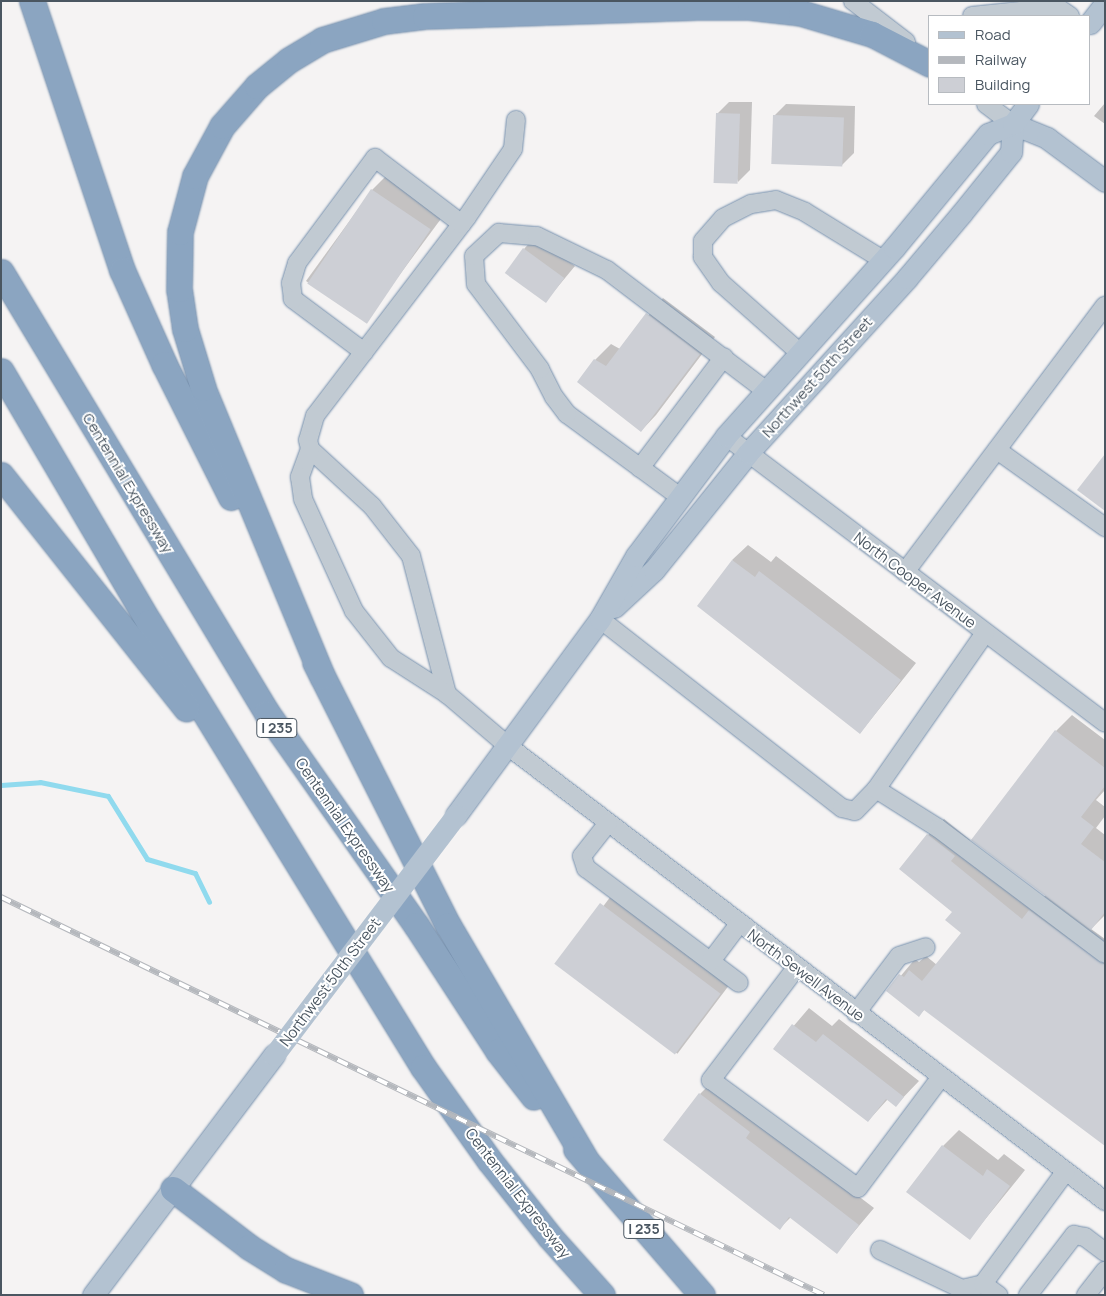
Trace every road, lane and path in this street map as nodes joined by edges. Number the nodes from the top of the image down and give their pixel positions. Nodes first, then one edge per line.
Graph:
1 (32, 1) edge
2 (853, 1) edge
3 (1104, 2) edge
4 (980, 15) edge
5 (1069, 15) edge
6 (1091, 22) edge
7 (928, 60) edge
8 (928, 61) edge
9 (987, 105) edge
10 (1027, 105) edge
11 (516, 120) dead end
12 (1013, 124) junction
13 (1105, 181) edge
14 (462, 224) junction
15 (883, 260) junction
16 (1, 272) edge
17 (1105, 306) edge
18 (364, 352) junction
19 (799, 352) junction
20 (724, 357) junction
21 (1, 371) edge
22 (765, 390) junction
23 (726, 436) junction
24 (310, 450) junction
25 (996, 450) junction
26 (748, 454) junction
27 (640, 468) junction
28 (1, 475) edge
29 (680, 497) junction
30 (1105, 527) edge
31 (905, 572) junction
32 (600, 619) junction
33 (985, 632) junction
34 (322, 676) junction
35 (447, 694) junction
36 (1105, 723) edge
37 (508, 746) junction
38 (876, 789) junction
39 (253, 793) junction
40 (608, 823) junction
41 (740, 924) junction
42 (926, 947) dead end
43 (1105, 954) edge
44 (711, 961) junction
45 (796, 968) junction
46 (739, 982) dead end
47 (856, 1013) junction
48 (940, 1077) junction
49 (588, 1162) junction
50 (1066, 1171) junction
51 (173, 1189) junction
52 (1105, 1201) edge
53 (880, 1250) dead end
54 (1105, 1252) edge
55 (1105, 1271) edge
56 (983, 1284) junction
57 (93, 1295) edge
58 (350, 1295) edge
59 (602, 1295) edge
60 (702, 1295) edge
61 (998, 1295) edge
62 (1028, 1295) edge
63 (1086, 1295) edge

1 - 34 highway
2 - 7 street
3 - 6 main road
4 - 5 street
8 - 34 highway
9 - 12 street
10 - 12 main road
11 - 14 street
12 - 13 main road
12 - 15 main road, Northwest 50th Street
12 - 26 main road, Northwest 50th Street
14 - 18 street
14 - 18 street
15 - 19 main road, Northwest 50th Street
15 - 19 street
16 - 49 highway, Centennial Expressway / I 235
17 - 25 street
18 - 24 street, North Sewell Avenue
19 - 22 main road, Northwest 50th Street
20 - 22 street
20 - 27 street
20 - 27 street
21 - 39 highway, Centennial Expressway
22 - 23 main road, Northwest 50th Street
23 - 26 street, North Cooper Avenue
23 - 29 main road, Northwest 50th Street
24 - 35 street
24 - 35 street, North Sewell Avenue
25 - 30 street
25 - 31 street
26 - 31 street, North Cooper Avenue
26 - 32 main road, Northwest 50th Street
27 - 29 street
28 - 39 highway
29 - 32 main road, Northwest 50th Street
31 - 33 street, North Cooper Avenue
32 - 37 main road, Northwest 50th Street
32 - 38 street
33 - 36 street, North Cooper Avenue
33 - 38 street
34 - 49 highway
35 - 37 street, North Sewell Avenue
37 - 40 street, North Sewell Avenue
37 - 51 main road, Northwest 50th Street, bridge
38 - 43 street
39 - 59 highway, Centennial Expressway
40 - 41 street, North Sewell Avenue
40 - 44 street
41 - 44 street
41 - 45 street, North Sewell Avenue
42 - 47 street
44 - 46 street
45 - 47 street, North Sewell Avenue
45 - 48 street
47 - 48 street, North Sewell Avenue
48 - 50 street, North Sewell Avenue
49 - 60 highway, Centennial Expressway / I 235
50 - 52 street, North Sewell Avenue
50 - 56 street
51 - 57 main road, Northwest 50th Street
51 - 58 highway
53 - 56 street
54 - 62 street
55 - 63 street
56 - 61 street

